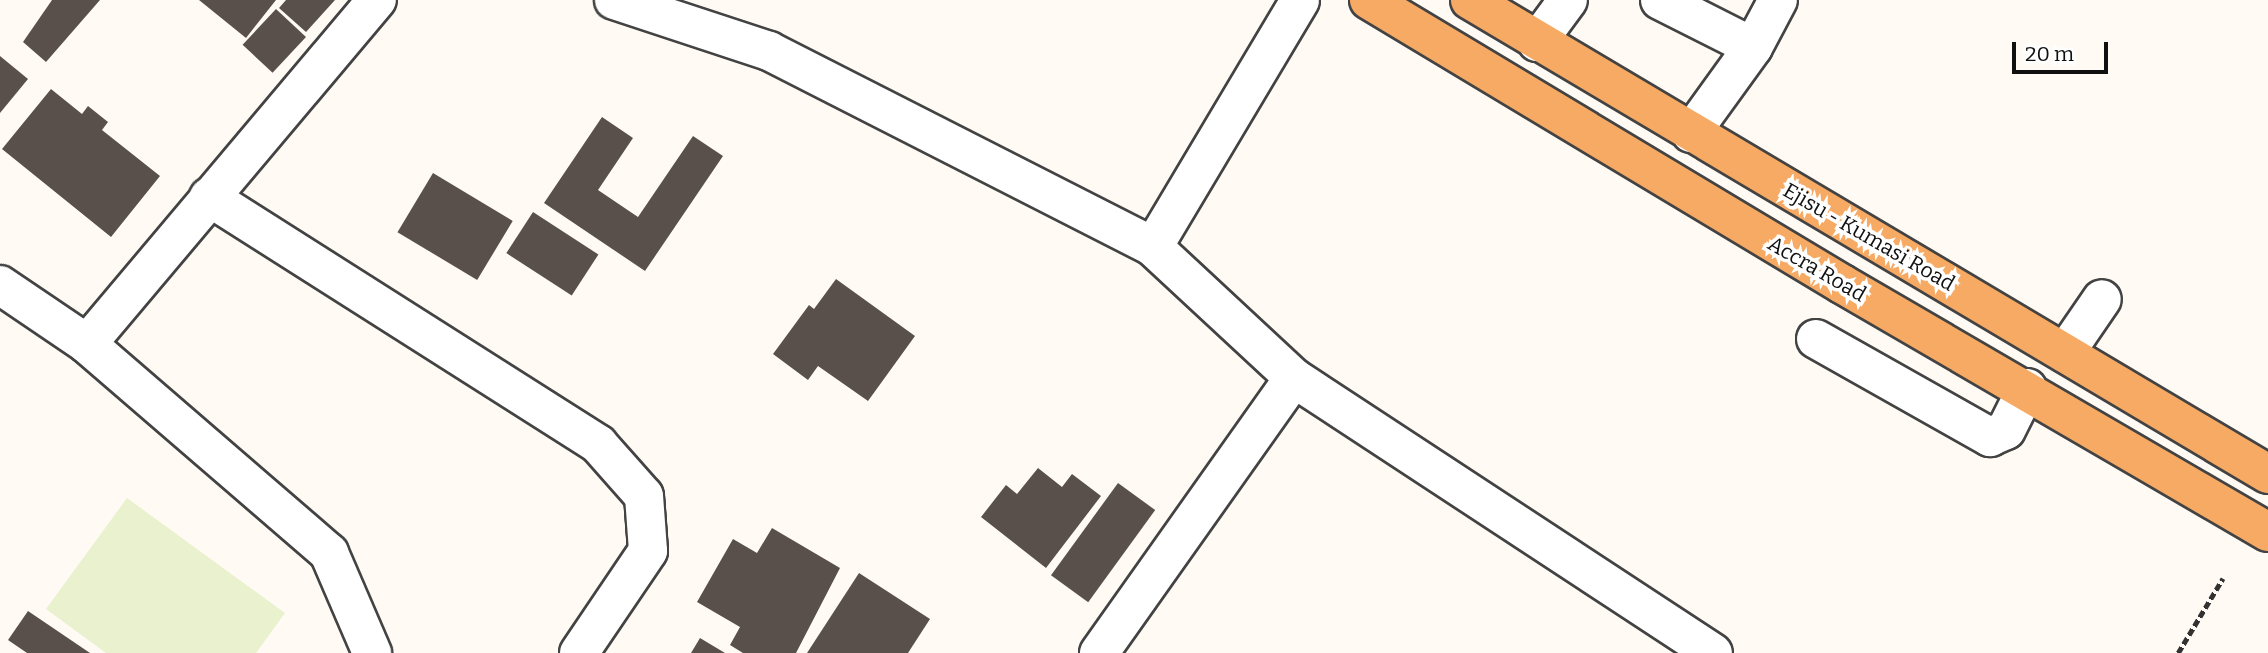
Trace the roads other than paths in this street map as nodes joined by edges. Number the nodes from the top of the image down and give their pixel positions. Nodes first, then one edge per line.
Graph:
1 (377, 0) edge
2 (614, 0) edge
3 (1300, 0) edge
4 (1369, 0) edge
5 (1470, 0) edge
6 (1568, 0) edge
7 (1660, 0) edge
8 (1778, 0) edge
9 (1537, 42) junction
10 (1753, 47) junction
11 (1691, 133) junction
12 (209, 197) junction
13 (1153, 247) junction
14 (0, 285) edge
15 (2102, 299) dead end
16 (1816, 339) dead end
17 (87, 344) junction
18 (2065, 352) junction
19 (1294, 377) junction
20 (2027, 388) junction
21 (2268, 474) edge
22 (2268, 532) edge
23 (372, 653) edge
24 (579, 653) edge
25 (1099, 653) edge
26 (1713, 653) edge

1 - 12 street
2 - 13 street
3 - 13 street
4 - 20 highway, Accra Road
5 - 9 highway, Ejisu - Kumasi Road
6 - 9 street
7 - 10 street
8 - 10 street
9 - 11 highway, Ejisu - Kumasi Road
10 - 11 street
11 - 18 highway, Ejisu - Kumasi Road
12 - 17 street
12 - 24 street
13 - 19 street
14 - 17 street
15 - 18 street
16 - 20 street
17 - 23 street
18 - 21 highway, Ejisu - Kumasi Road
19 - 25 street
19 - 26 street
20 - 22 highway, Accra Road

